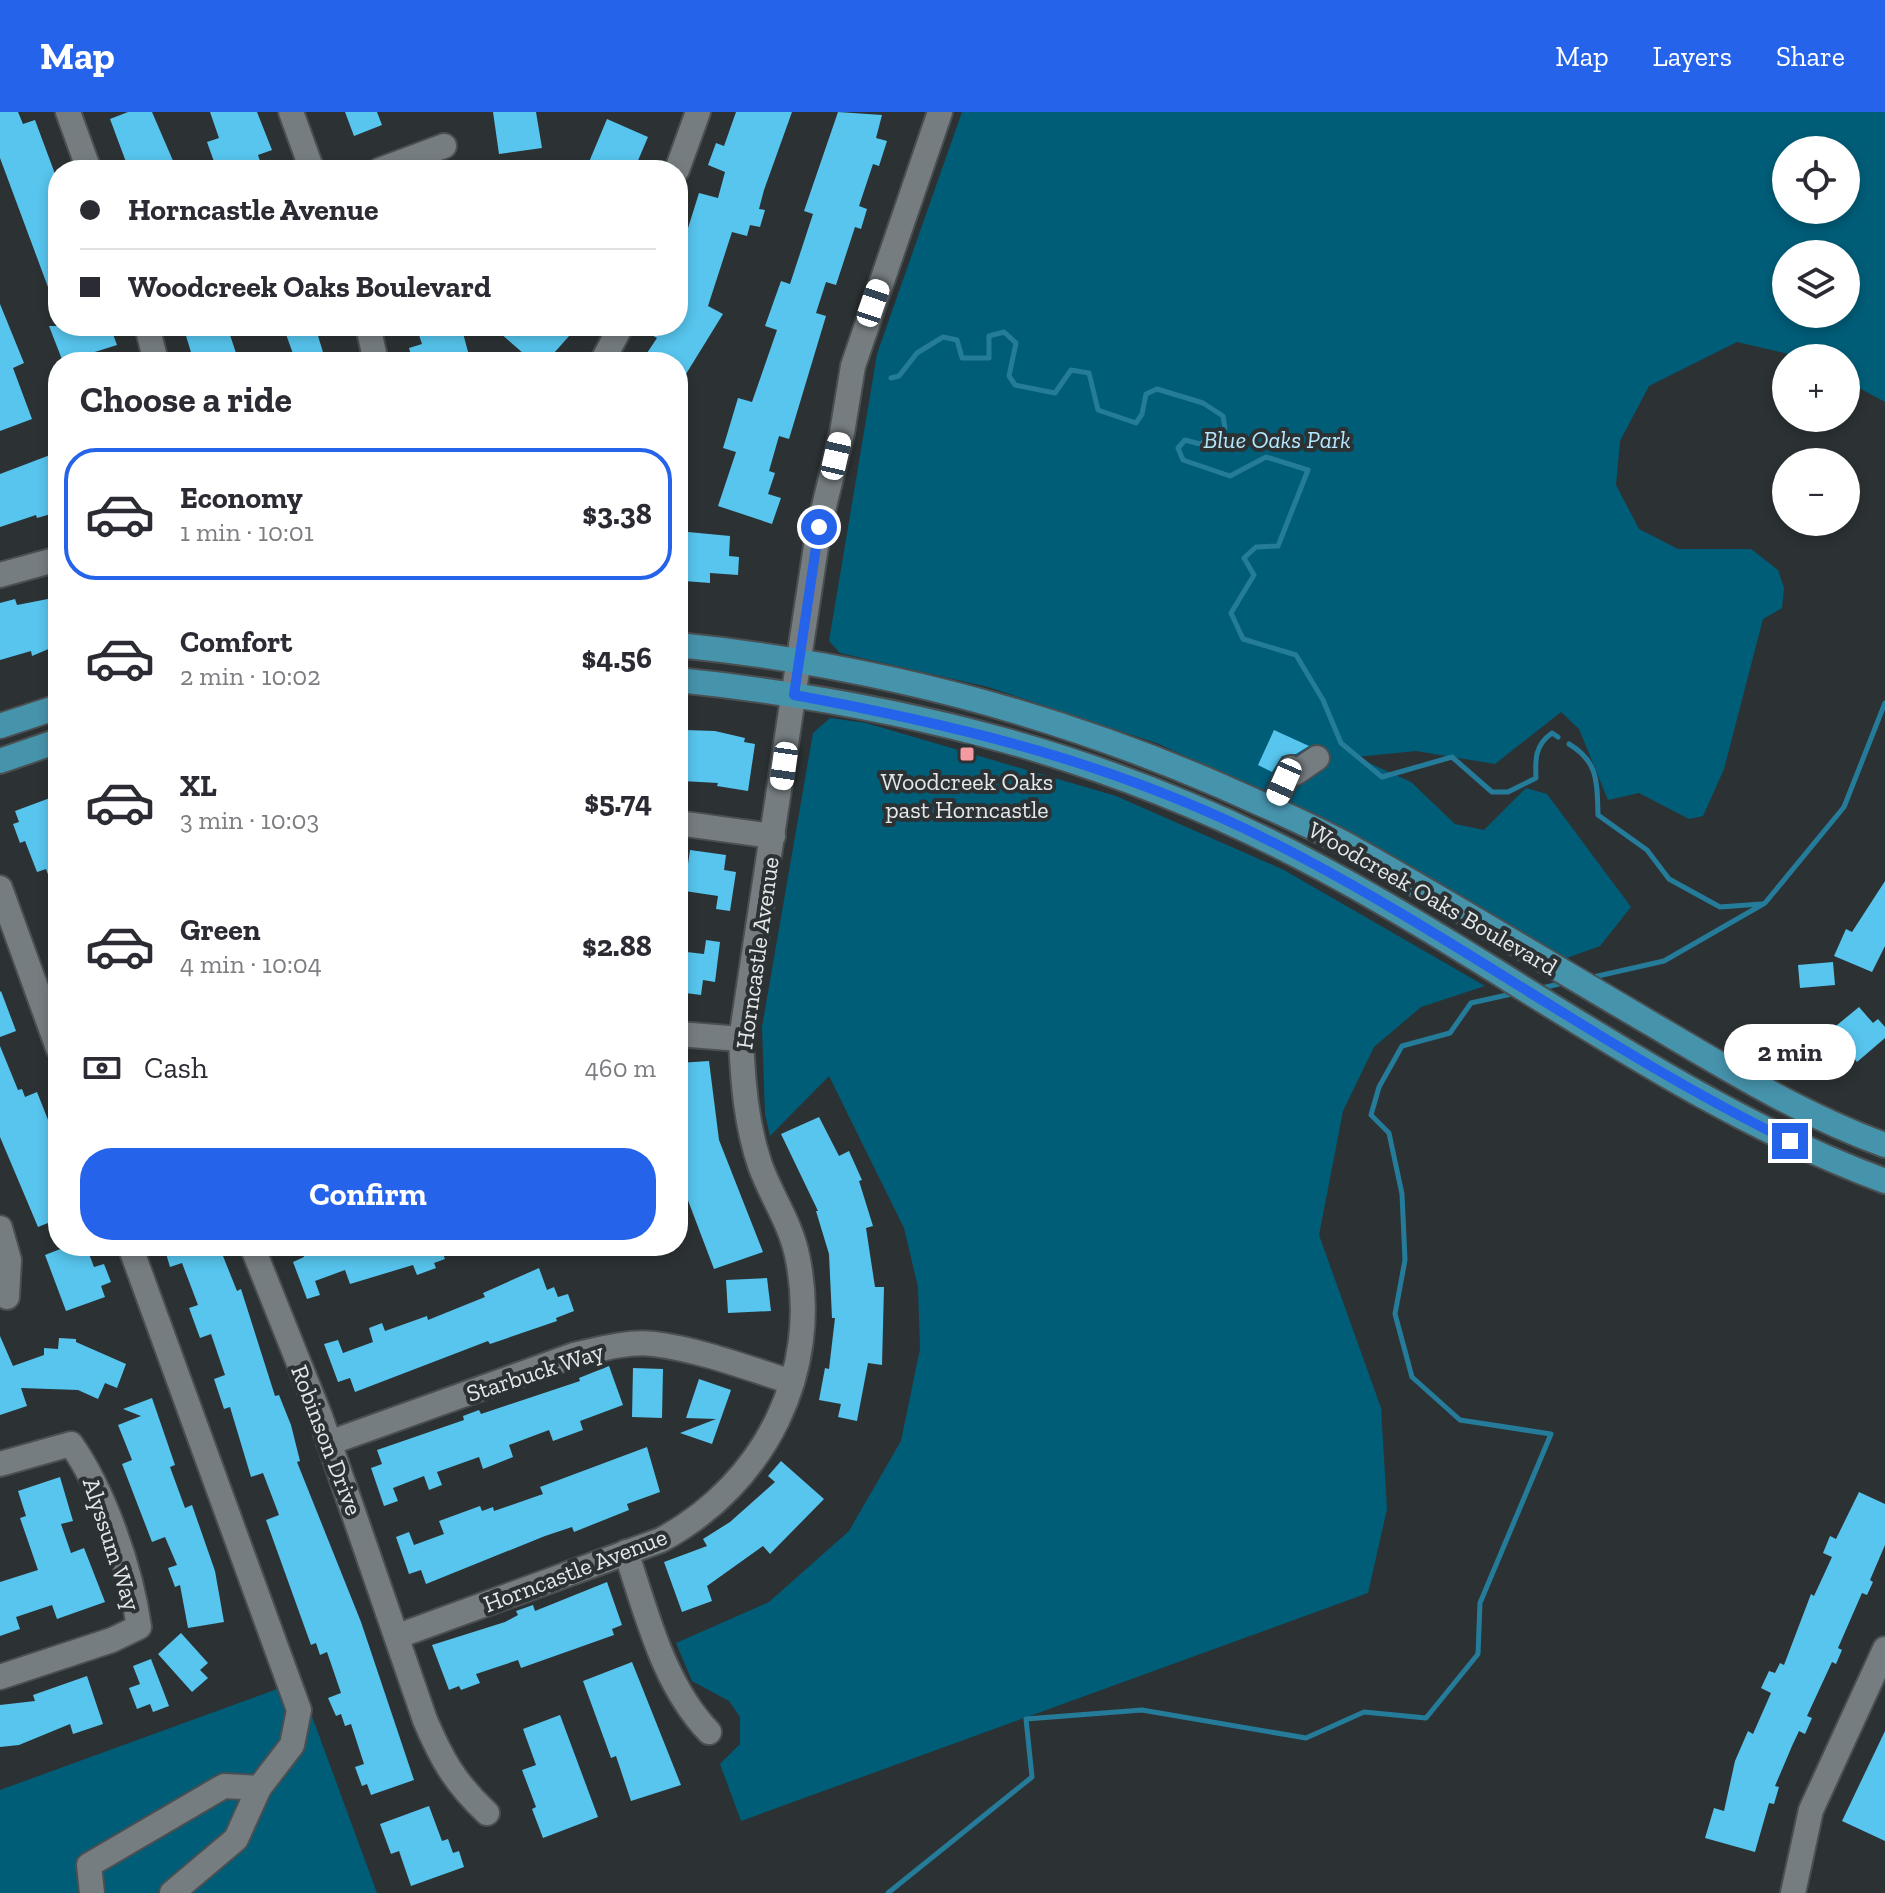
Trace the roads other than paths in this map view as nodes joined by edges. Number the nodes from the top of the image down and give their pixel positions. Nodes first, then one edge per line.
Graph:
1 (68, 112) edge
2 (291, 112) edge
3 (698, 112) edge
4 (940, 112) edge
5 (444, 146) dead end
6 (85, 160) edge
7 (308, 160) edge
8 (407, 160) edge
9 (681, 160) edge
10 (48, 562) edge
11 (0, 575) edge
12 (688, 646) edge
13 (799, 660) junction
14 (688, 681) edge
15 (794, 695) junction
16 (48, 710) edge
17 (0, 726) edge
18 (48, 744) edge
19 (1317, 758) dead end
20 (0, 761) edge
21 (1272, 808) junction
22 (688, 824) edge
23 (773, 836) junction
24 (0, 888) edge
25 (48, 1020) edge
26 (688, 1035) edge
27 (741, 1039) junction
28 (1885, 1145) edge
29 (1885, 1181) edge
30 (0, 1228) edge
31 (134, 1256) edge
32 (256, 1256) edge
33 (7, 1297) dead end
34 (792, 1382) junction
35 (329, 1443) junction
36 (0, 1464) edge
37 (626, 1552) junction
38 (398, 1636) junction
39 (1885, 1650) edge
40 (0, 1677) edge
41 (709, 1732) dead end
42 (259, 1788) junction
43 (487, 1813) dead end
44 (92, 1893) edge
45 (172, 1893) edge
46 (1793, 1893) edge

1 - 6 street
2 - 7 street
3 - 9 street
4 - 13 street
5 - 8 street
10 - 11 street
12 - 13 main road, Woodcreek Oaks Boulevard
13 - 15 street, Horncastle Avenue
13 - 21 main road, Woodcreek Oaks Boulevard
14 - 15 main road, Woodcreek Oaks Boulevard
15 - 23 street, Horncastle Avenue
15 - 29 main road, Woodcreek Oaks Boulevard
16 - 17 main road
18 - 20 main road
19 - 21 street
21 - 28 main road, Woodcreek Oaks Boulevard
22 - 23 street
23 - 27 street, Horncastle Avenue
24 - 25 street
26 - 27 street
27 - 34 street, Horncastle Avenue
30 - 33 street
31 - 42 street
32 - 35 street, Robinson Drive
34 - 35 street, Starbuck Way
34 - 37 street, Horncastle Avenue
35 - 38 street, Robinson Drive
36 - 40 street, Alyssum Way
37 - 38 street, Horncastle Avenue
37 - 41 street
38 - 43 street, Robinson Drive
39 - 46 street
42 - 44 street
42 - 45 street

